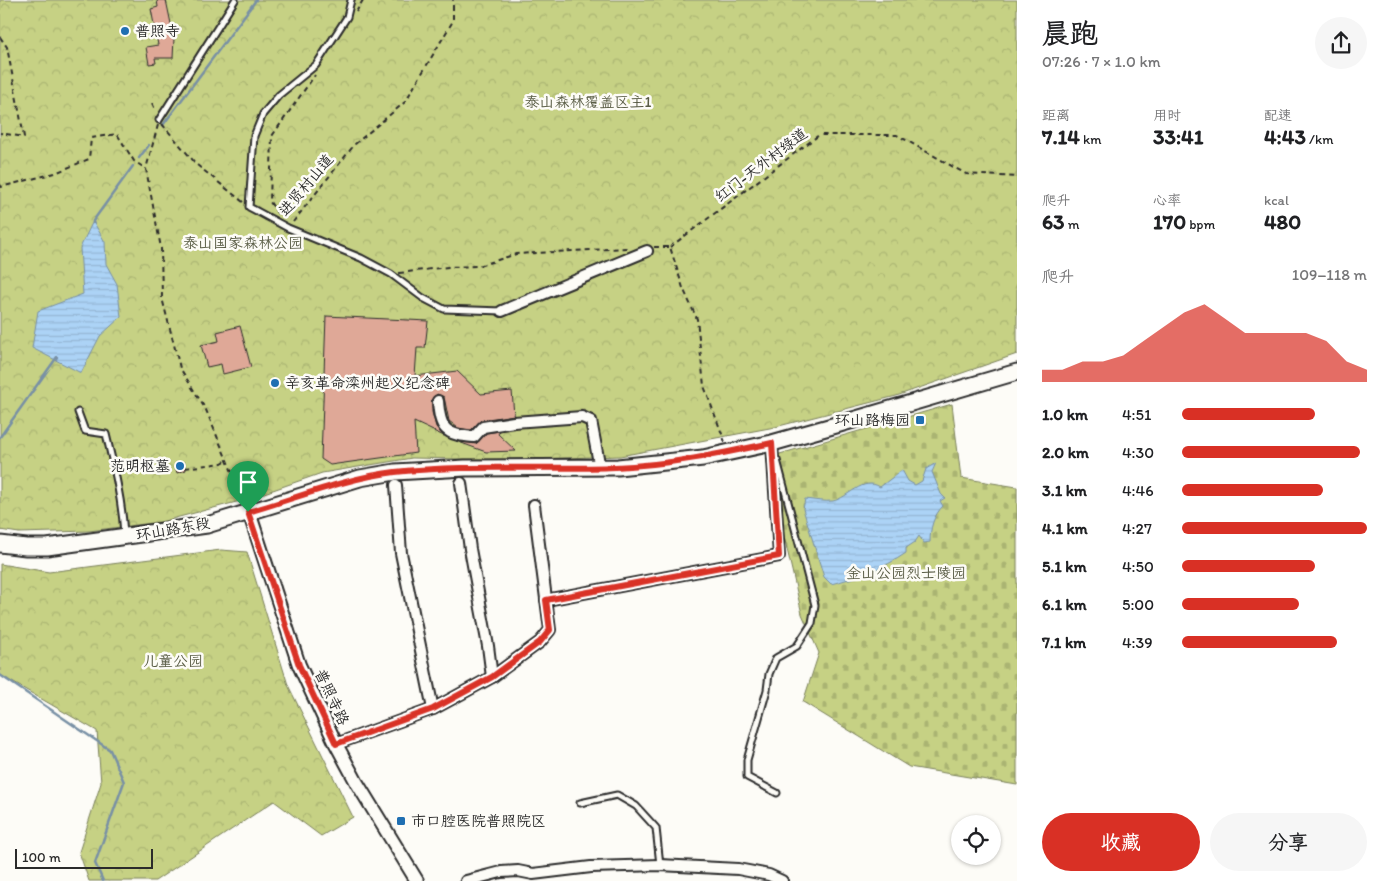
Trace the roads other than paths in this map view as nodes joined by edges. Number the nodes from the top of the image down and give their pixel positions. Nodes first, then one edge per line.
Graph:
1 (235, 0) edge
2 (351, 0) edge
3 (159, 120) road end
4 (647, 251) dead end
5 (502, 311) joint
6 (1017, 372) edge
7 (438, 401) dead end
8 (78, 412) dead end
9 (772, 443) junction
10 (600, 468) junction
11 (461, 483) dead end
12 (396, 485) dead end
13 (534, 505) dead end
14 (248, 512) junction
15 (124, 537) junction
16 (0, 544) edge
17 (546, 600) junction
18 (492, 677) junction
19 (433, 709) junction
20 (336, 744) junction
21 (777, 793) dead end
22 (580, 803) dead end
23 (660, 865) junction
24 (417, 881) edge
25 (466, 881) edge
26 (782, 881) edge

1 - 3 lane
2 - 5 lane
4 - 5 street
6 - 9 main road, 环山路东段
7 - 10 street
8 - 15 lane
9 - 10 main road, 环山路东段
9 - 17 street
9 - 21 lane
10 - 14 main road, 环山路东段
11 - 18 street
12 - 19 street
13 - 17 street
14 - 15 main road, 环山路东段
14 - 20 street, 普照寺路
15 - 16 main road, 环山路东段
17 - 18 street
18 - 19 street
19 - 20 street
20 - 24 street, 普照寺路
22 - 23 lane
23 - 25 street
23 - 26 street

